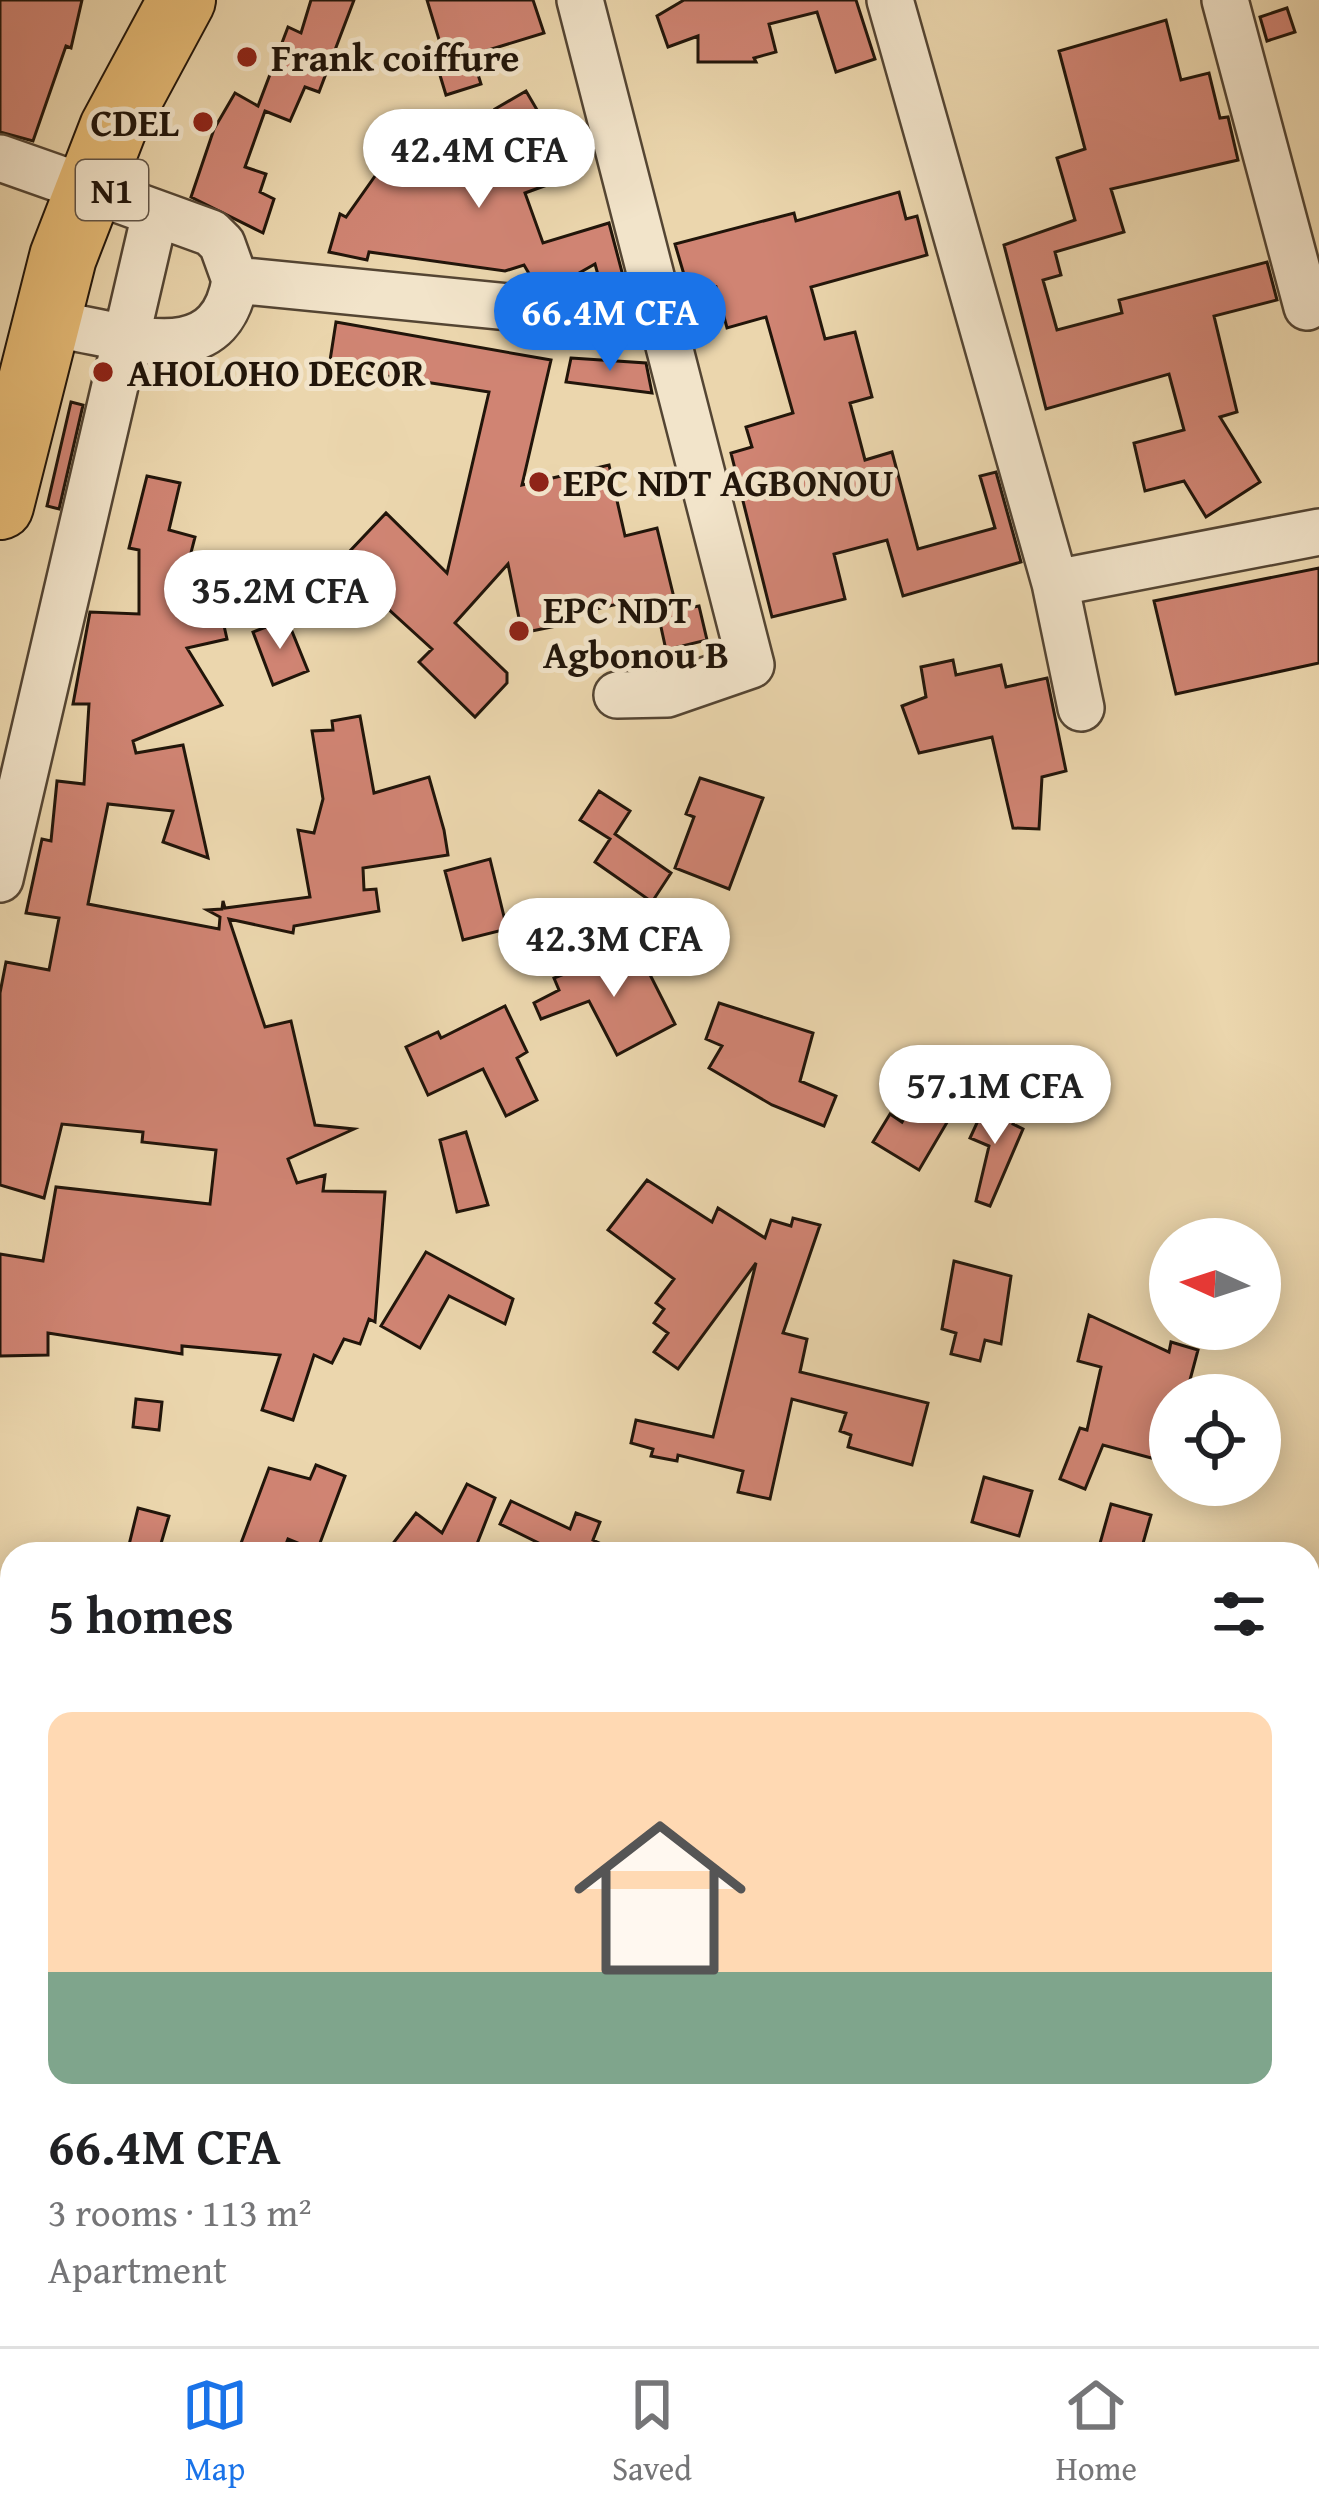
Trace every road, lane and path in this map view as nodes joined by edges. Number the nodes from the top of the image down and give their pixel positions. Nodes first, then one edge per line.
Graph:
1 (182, 0) edge
2 (212, 0) edge
3 (580, 0) edge
4 (890, 0) edge
5 (1225, 0) edge
6 (0, 158) edge
7 (117, 199) junction
8 (235, 280) junction
9 (1307, 308) dead end
10 (662, 322) junction
11 (96, 331) junction
12 (31, 389) junction
13 (0, 506) edge
14 (1319, 532) edge
15 (1055, 583) junction
16 (617, 695) dead end
17 (1082, 708) dead end
18 (0, 879) edge

1 - 7 highway, N1
2 - 7 highway, N1
3 - 10 street
4 - 15 street
5 - 9 street
6 - 7 street
7 - 8 street
7 - 11 highway, N1
7 - 12 highway, N1
8 - 10 street
8 - 11 street
10 - 16 street
11 - 12 highway, N1
11 - 18 street
12 - 13 highway, N1
14 - 15 street
15 - 17 street

